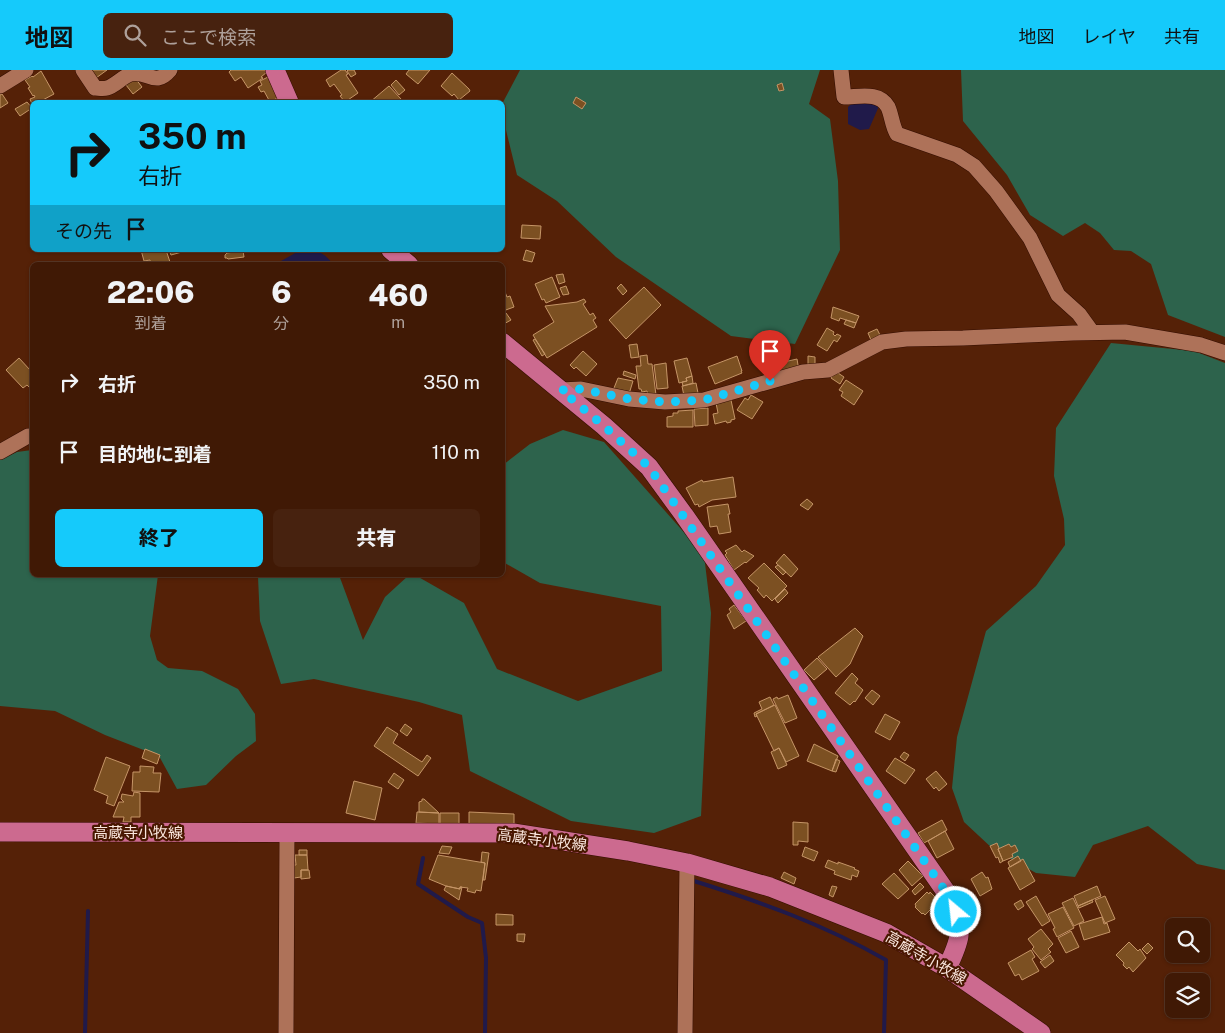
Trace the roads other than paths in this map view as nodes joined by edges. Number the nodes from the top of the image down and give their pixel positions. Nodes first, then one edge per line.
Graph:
1 (26, 70) edge
2 (83, 70) edge
3 (170, 70) edge
4 (275, 70) edge
5 (840, 70) edge
6 (0, 86) edge
7 (288, 100) edge
8 (393, 252) edge
9 (405, 262) edge
10 (1092, 332) junction
11 (505, 344) edge
12 (1225, 353) edge
13 (561, 390) junction
14 (30, 436) edge
15 (0, 452) edge
16 (0, 832) edge
17 (287, 834) junction
18 (687, 863) junction
19 (947, 968) junction
20 (286, 1033) edge
21 (685, 1033) edge
22 (1041, 1033) edge

1 - 6 street
2 - 3 street
4 - 7 main road
5 - 10 street
8 - 9 main road
10 - 12 street
10 - 13 street
11 - 13 main road
13 - 19 main road
14 - 15 street
16 - 17 main road, 高蔵寺小牧線
17 - 18 main road, 高蔵寺小牧線
17 - 20 street
18 - 19 main road, 高蔵寺小牧線
18 - 21 street
19 - 22 main road, 高蔵寺小牧線

